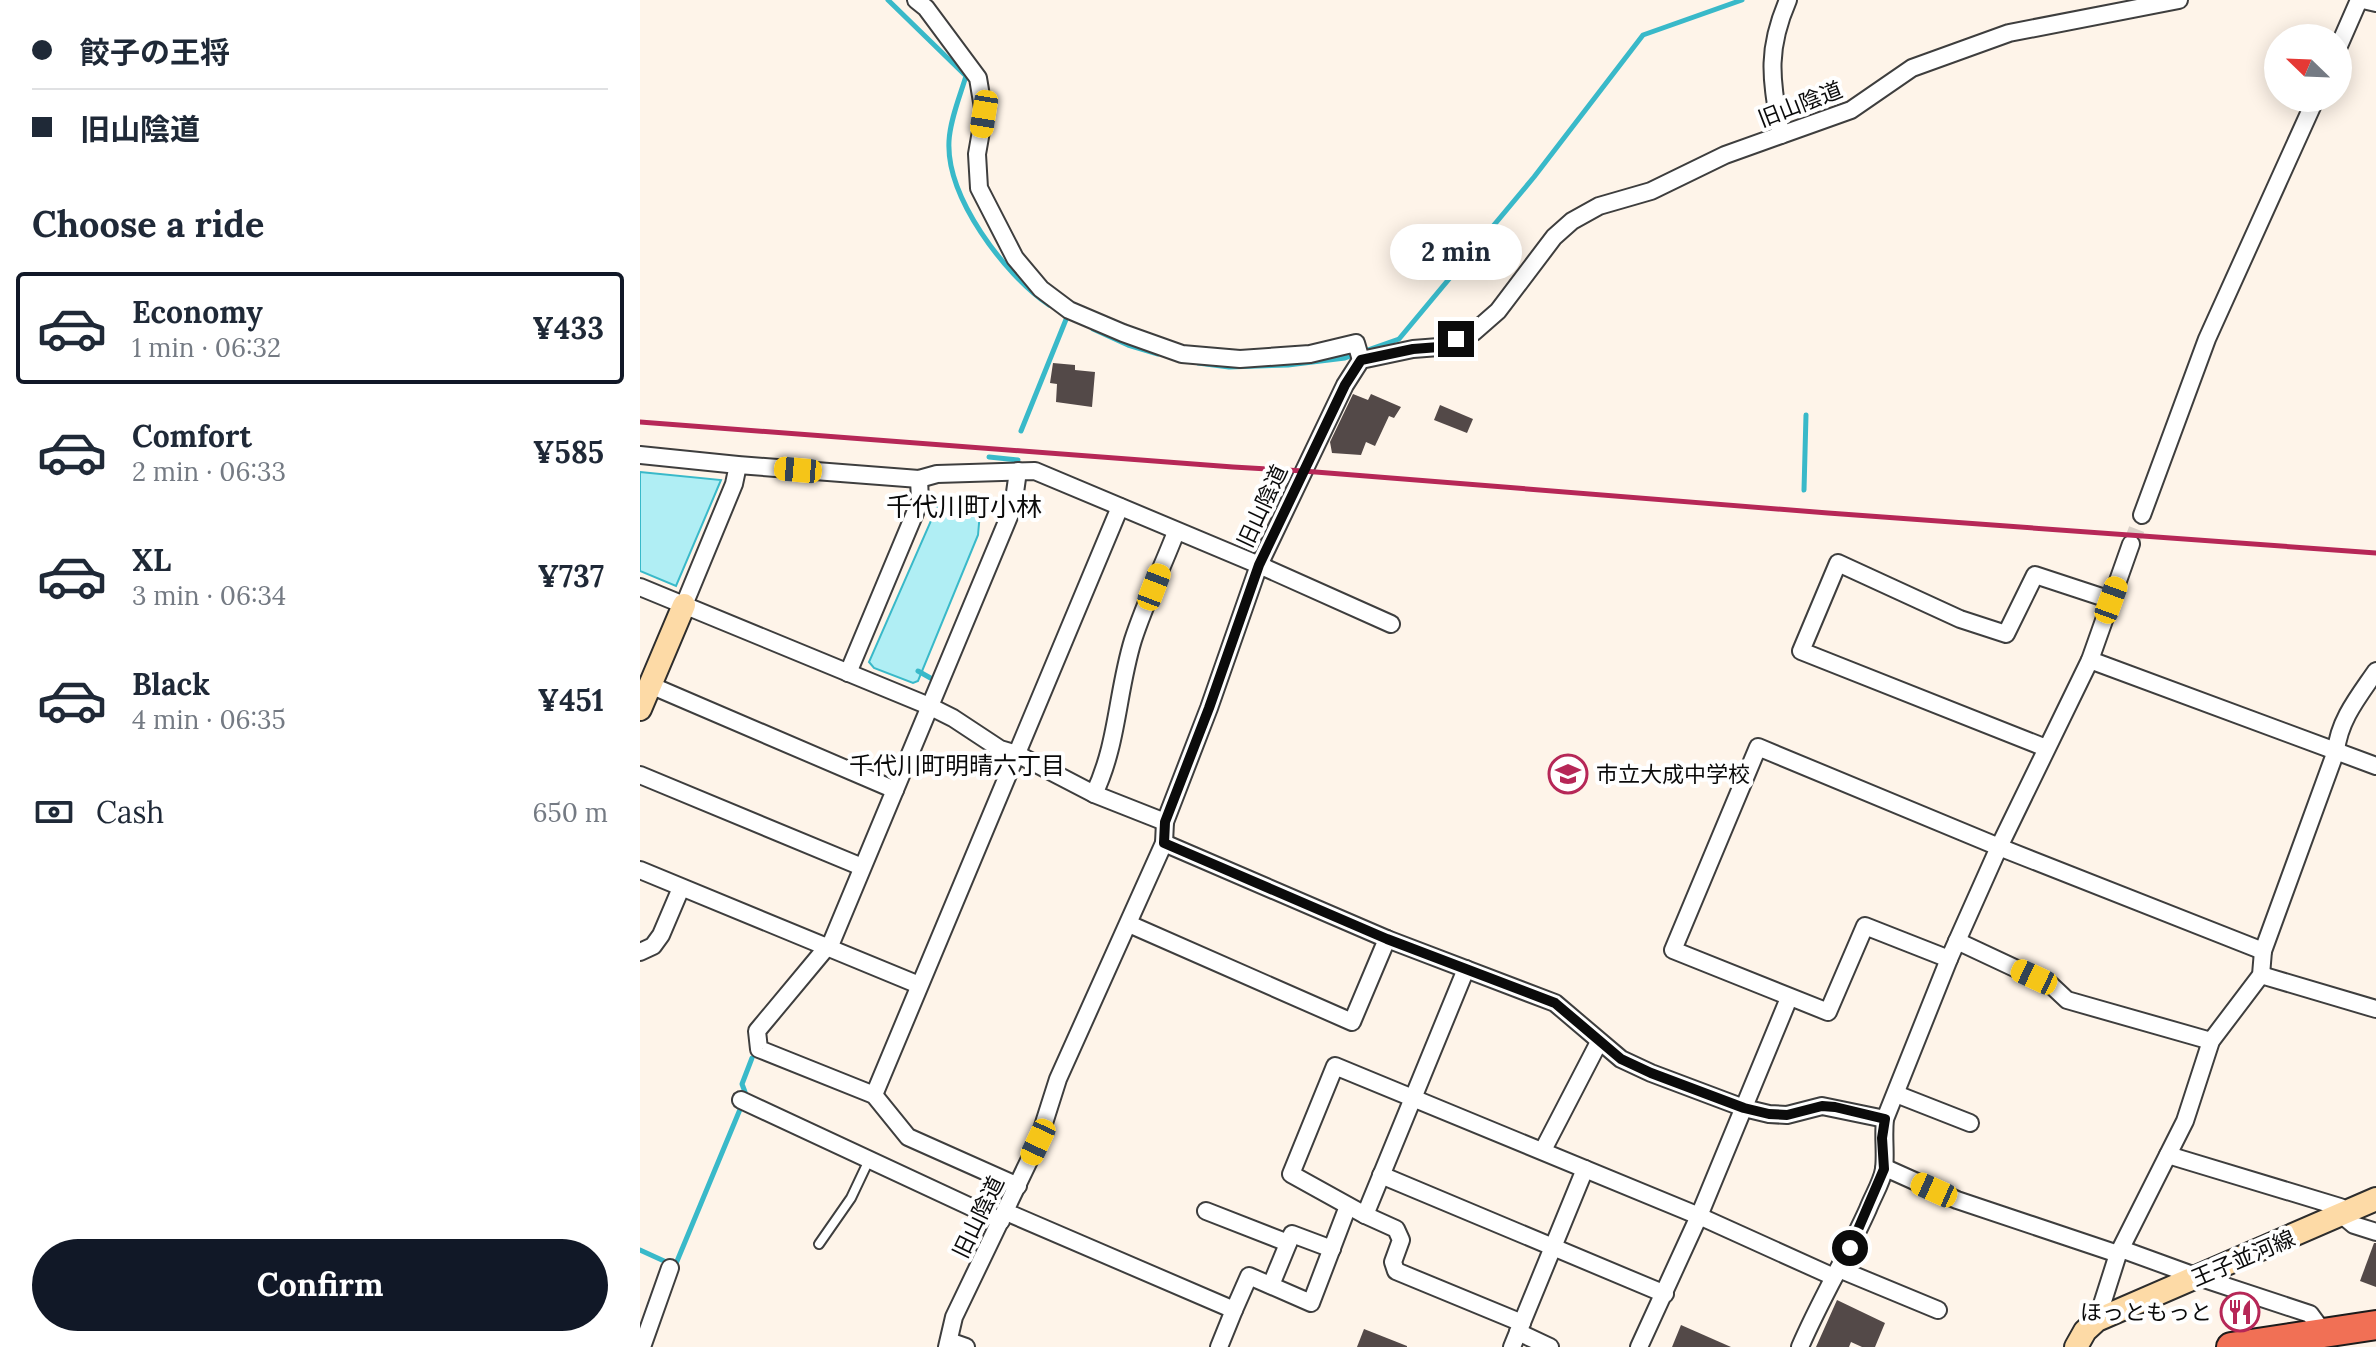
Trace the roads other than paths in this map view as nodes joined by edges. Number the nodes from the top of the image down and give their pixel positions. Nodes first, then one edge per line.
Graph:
1 (916, 0) edge
2 (1788, 0) edge
3 (2179, 0) edge
4 (2361, 0) edge
5 (2376, 3) edge
6 (2350, 24) edge
7 (2310, 112) edge
8 (1781, 135) junction
9 (1361, 360) junction
10 (640, 455) edge
11 (738, 465) junction
12 (1018, 471) junction
13 (919, 479) junction
14 (1120, 507) junction
15 (2142, 515) tunnel mouth
16 (1176, 532) junction
17 (2131, 544) tunnel mouth
18 (1259, 565) junction
19 (640, 587) edge
20 (2111, 600) junction
21 (684, 605) junction
22 (1391, 624) dead end
23 (2090, 660) junction
24 (2376, 671) edge
25 (848, 673) junction
26 (650, 685) junction
27 (929, 706) junction
28 (640, 709) edge
29 (2046, 748) junction
30 (2336, 751) junction
31 (1017, 754) junction
32 (2376, 766) edge
33 (640, 775) edge
34 (895, 790) junction
35 (1094, 794) junction
36 (1165, 822) junction
37 (1164, 843) junction
38 (1999, 847) junction
39 (862, 867) junction
40 (640, 870) edge
41 (681, 888) junction
42 (1129, 924) junction
43 (1387, 939) junction
44 (1957, 941) junction
45 (826, 947) junction
46 (2263, 951) junction
47 (640, 952) edge
48 (1949, 959) junction
49 (1466, 969) junction
50 (2261, 975) junction
51 (919, 985) junction
52 (1789, 998) junction
53 (2376, 1009) edge
54 (2211, 1041) junction
55 (1599, 1042) junction
56 (1896, 1094) junction
57 (874, 1095) junction
58 (1414, 1098) junction
59 (741, 1100) dead end
60 (1744, 1108) junction
61 (1885, 1119) junction
62 (1970, 1123) dead end
63 (1543, 1150) junction
64 (2168, 1155) junction
65 (869, 1160) junction
66 (1585, 1169) junction
67 (1884, 1169) junction
68 (1381, 1175) junction
69 (1018, 1186) junction
70 (2376, 1199) edge
71 (1348, 1206) junction
72 (1206, 1211) dead end
73 (1365, 1215) junction
74 (2342, 1215) junction
75 (1003, 1216) junction
76 (1699, 1216) junction
77 (2376, 1232) edge
78 (1288, 1243) junction
79 (819, 1244) dead end
80 (1552, 1246) junction
81 (1332, 1249) junction
82 (2120, 1252) junction
83 (670, 1268) dead end
84 (1837, 1273) junction
85 (2198, 1277) junction
86 (1271, 1285) junction
87 (1665, 1294) junction
88 (1234, 1310) junction
89 (1938, 1310) dead end
90 (2097, 1320) junction
91 (2324, 1333) junction
92 (1518, 1334) edge
93 (2363, 1334) edge
94 (948, 1344) edge
95 (642, 1347) edge
96 (966, 1347) edge
97 (1219, 1347) edge
98 (1550, 1347) edge
99 (1639, 1347) edge
100 (1800, 1347) edge
101 (2076, 1347) edge
102 (2231, 1347) edge

1 - 9 street
2 - 8 street
3 - 8 street, 旧山陰道
4 - 5 street
4 - 6 street
7 - 15 street
8 - 9 street, 旧山陰道
9 - 18 street, 旧山陰道
10 - 11 street
11 - 13 street
11 - 21 street
12 - 13 street
12 - 14 street
12 - 27 street
13 - 25 street
14 - 16 street
14 - 31 street
16 - 18 street
16 - 35 street
17 - 20 street
18 - 22 street
18 - 36 street, 旧山陰道
19 - 21 street
20 - 23 street
20 - 29 street
21 - 25 street
21 - 26 main road
23 - 29 street
23 - 30 street
24 - 30 street
25 - 27 street
26 - 28 main road
26 - 34 street
27 - 31 street
27 - 34 street
29 - 38 street
30 - 32 street
30 - 46 street
31 - 35 street
31 - 51 street
33 - 39 street
34 - 39 street
35 - 36 street
36 - 37 street, 旧山陰道
37 - 42 street, 旧山陰道
37 - 43 street
38 - 44 street
38 - 46 street
38 - 52 street
39 - 45 street
40 - 41 street
41 - 45 street
41 - 47 street
42 - 43 street
42 - 69 street, 旧山陰道
43 - 49 street
44 - 48 street
44 - 54 street
45 - 51 street
45 - 57 street
46 - 50 street
48 - 52 street
48 - 56 street
49 - 55 street
49 - 58 street
50 - 53 street
50 - 54 street
51 - 57 street
52 - 60 street
54 - 64 street
55 - 60 street
55 - 63 street
56 - 61 street
56 - 62 street
57 - 69 street
58 - 63 street
58 - 68 street
58 - 71 street
59 - 65 street
60 - 61 street
60 - 76 street
61 - 67 street
63 - 66 street
64 - 74 street
64 - 82 street
65 - 75 street
65 - 79 lane
66 - 76 street
66 - 80 street
67 - 82 street
67 - 84 street
68 - 73 street
68 - 80 street
69 - 75 street, 旧山陰道
70 - 74 main road, 王子並河線
71 - 73 street
71 - 81 street
72 - 78 street
73 - 92 street
74 - 77 street
74 - 85 main road, 王子並河線
75 - 88 street
75 - 94 street, 旧山陰道
76 - 84 street
76 - 87 street
78 - 81 street
78 - 86 street
80 - 87 street
80 - 92 street
81 - 86 street
82 - 85 street
82 - 90 street
83 - 95 street
84 - 89 street
84 - 100 street
85 - 90 main road, 王子並河線
85 - 91 street
86 - 88 street
87 - 99 street
88 - 97 street
90 - 101 main road, 王子並河線
91 - 93 highway
91 - 102 highway
92 - 98 street
94 - 96 street

